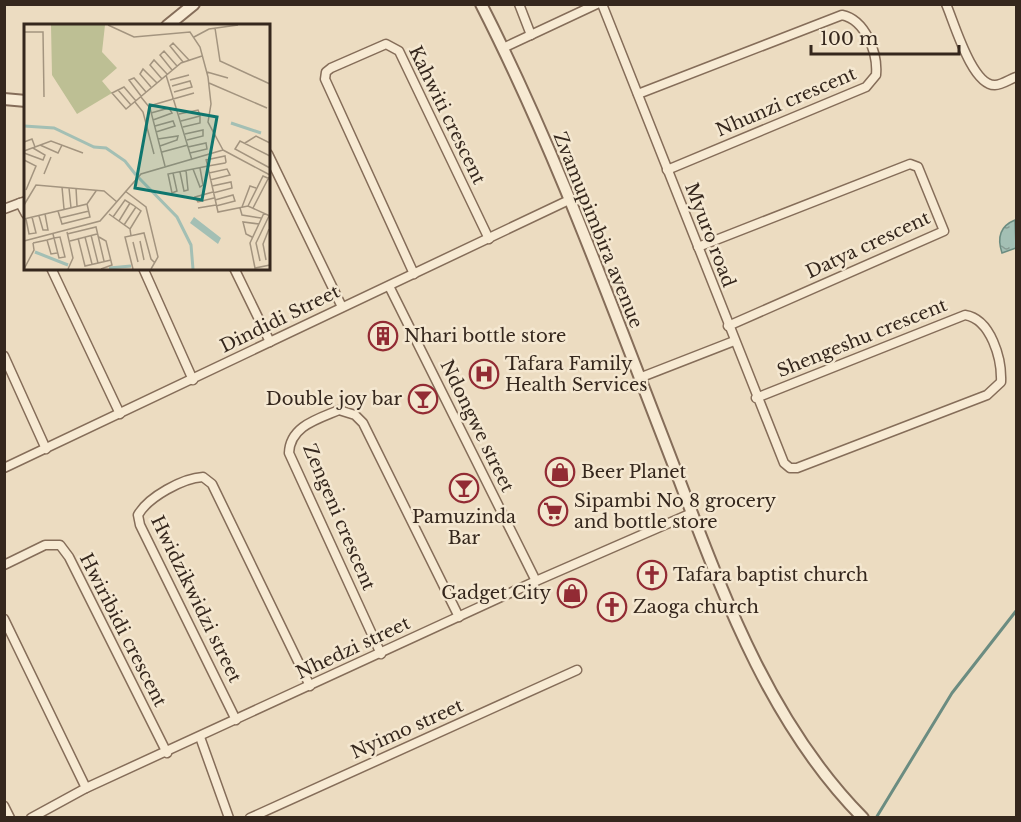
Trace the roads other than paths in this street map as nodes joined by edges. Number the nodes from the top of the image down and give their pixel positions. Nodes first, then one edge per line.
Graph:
1 (194, 4) edge
2 (481, 4) edge
3 (519, 4) edge
4 (597, 4) edge
5 (602, 4) edge
6 (946, 4) edge
7 (169, 24) edge
8 (531, 35) junction
9 (503, 48) junction
10 (1017, 77) edge
11 (638, 94) junction
12 (4, 99) edge
13 (24, 101) edge
14 (270, 158) edge
15 (667, 170) junction
16 (569, 200) junction
17 (23, 202) edge
18 (4, 209) edge
19 (489, 239) junction
20 (698, 247) junction
21 (52, 270) edge
22 (144, 270) edge
23 (235, 270) edge
24 (414, 274) junction
25 (389, 286) junction
26 (342, 307) junction
27 (728, 326) junction
28 (734, 341) junction
29 (270, 342) junction
30 (4, 356) edge
31 (639, 378) junction
32 (193, 380) junction
33 (756, 398) junction
34 (120, 414) junction
35 (46, 448) junction
36 (4, 468) edge
37 (797, 468) joint
38 (692, 513) junction
39 (4, 565) edge
40 (536, 581) junction
41 (459, 617) junction
42 (4, 619) edge
43 (381, 654) junction
44 (577, 670) dead end
45 (310, 686) junction
46 (236, 720) junction
47 (200, 737) junction
48 (166, 753) junction
49 (86, 788) junction
50 (4, 806) edge
51 (10, 818) edge
52 (30, 818) edge
53 (229, 818) edge
54 (250, 818) edge
55 (863, 818) edge

1 - 7 street
2 - 9 street, Zvamupimbira avenue
3 - 8 street
4 - 8 street
5 - 11 street, Myuro road
6 - 10 street
8 - 9 street
9 - 16 street, Zvamupimbira avenue
11 - 15 street, Myuro road
11 - 15 street, Nhunzi crescent
12 - 13 street
14 - 26 street
15 - 20 street, Myuro road
16 - 19 street, Dindidi Street
16 - 31 street, Zvamupimbira avenue
17 - 18 street
19 - 24 street, Dindidi Street
19 - 24 street, Kahwiti crescent
20 - 27 street, Myuro road
20 - 27 street, Datya crescent
21 - 34 street
22 - 32 street
23 - 29 street
24 - 25 street, Dindidi Street
25 - 26 street, Dindidi Street
25 - 40 street, Ndongwe street
26 - 29 street, Dindidi Street
27 - 28 street, Myuro road
28 - 31 street
28 - 33 street, Myuro road
29 - 32 street, Dindidi Street
30 - 35 street
31 - 38 street, Zvamupimbira avenue
32 - 34 street, Dindidi Street
33 - 37 street, Myuro road
33 - 37 street, Shengeshu crescent
34 - 35 street, Dindidi Street
35 - 36 street, Dindidi Street
38 - 40 street, Nhedzi street
38 - 55 street, Zvamupimbira avenue
39 - 48 street, Hwiribidi crescent
40 - 41 street, Nhedzi street
41 - 43 street, Nhedzi street
41 - 43 street, Zengeni crescent
42 - 49 street
43 - 45 street, Nhedzi street
44 - 54 street, Nyimo street
45 - 46 street, Nhedzi street
45 - 46 street, Hwidzikwidzi street
46 - 47 street, Nhedzi street
47 - 48 street, Nhedzi street
47 - 53 street
48 - 49 street, Nhedzi street
49 - 52 street, Nhedzi street
50 - 51 street

